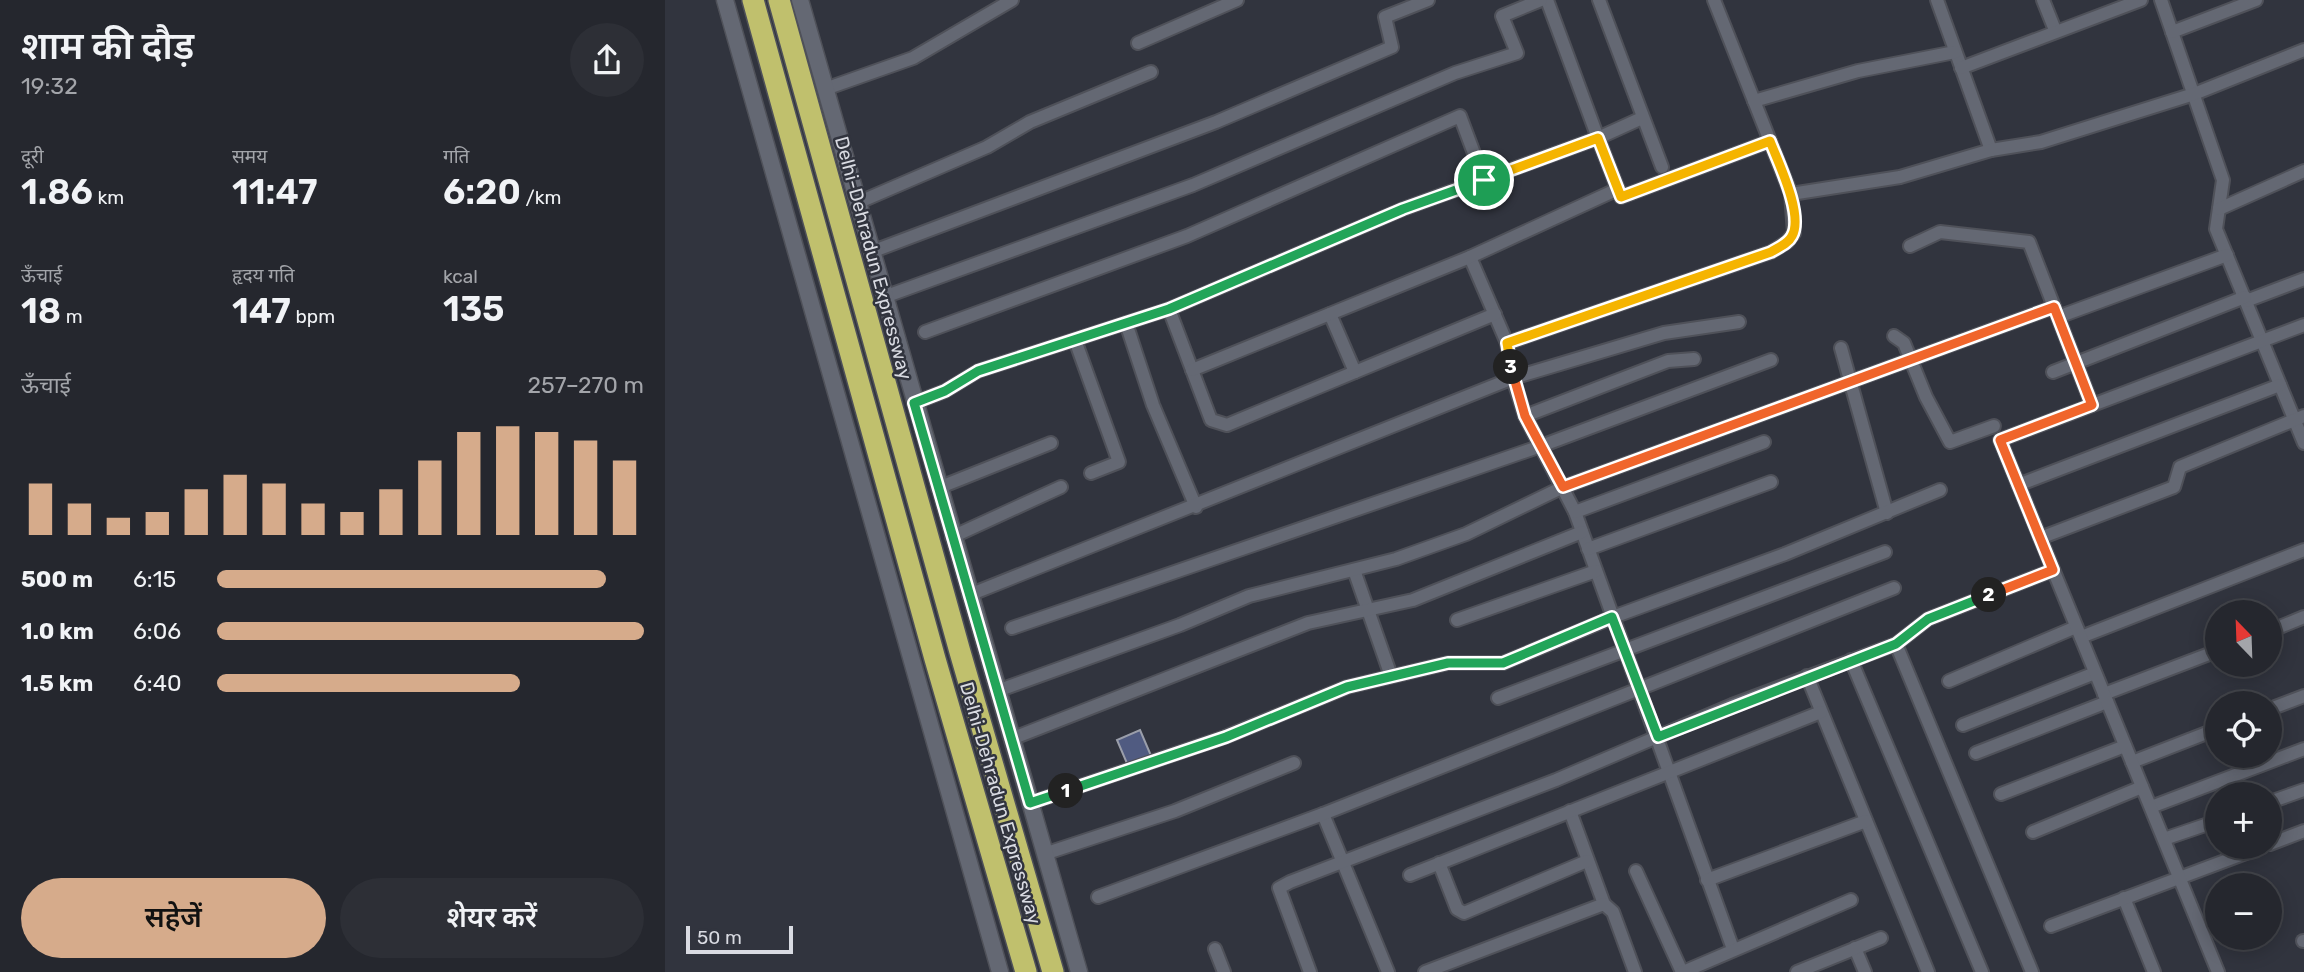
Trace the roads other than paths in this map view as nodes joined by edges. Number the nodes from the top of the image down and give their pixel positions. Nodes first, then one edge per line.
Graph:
1 (725, 0) edge
2 (753, 0) edge
3 (779, 0) edge
4 (800, 0) edge
5 (1012, 0) edge
6 (1237, 0) edge
7 (1428, 0) edge
8 (1541, 0) edge
9 (1547, 0) edge
10 (1599, 0) edge
11 (1714, 0) edge
12 (1937, 0) edge
13 (2043, 0) edge
14 (2141, 0) edge
15 (2161, 0) edge
16 (2256, 0) edge
17 (2055, 30) junction
18 (2172, 32) junction
19 (1138, 43) dead end
20 (2304, 50) edge
21 (1955, 52) junction
22 (1961, 68) junction
23 (1151, 72) dead end
24 (825, 89) junction
25 (2194, 94) junction
26 (1754, 101) junction
27 (1642, 118) junction
28 (1598, 138) junction
29 (1770, 141) junction
30 (1991, 150) junction
31 (1662, 167) dead end
32 (2304, 171) edge
33 (1484, 180) junction
34 (1618, 189) junction
35 (1791, 194) junction
36 (857, 203) junction
37 (2219, 209) junction
38 (1910, 246) dead end
39 (871, 252) junction
40 (2227, 255) junction
41 (1470, 257) junction
42 (2304, 279) edge
43 (884, 297) junction
44 (2246, 299) junction
45 (2054, 307) junction
46 (1169, 309) junction
47 (1330, 314) junction
48 (1495, 314) junction
49 (2066, 314) dead end
50 (1739, 322) dead end
51 (1126, 323) junction
52 (2304, 325) edge
53 (925, 332) dead end
54 (1894, 336) dead end
55 (1075, 340) junction
56 (2262, 341) junction
57 (1507, 343) junction
58 (1841, 348) dead end
59 (1694, 359) dead end
60 (1771, 360) dead end
61 (1912, 361) junction
62 (2077, 362) junction
63 (1192, 370) junction
64 (1355, 372) junction
65 (2053, 372) dead end
66 (1513, 378) junction
67 (1851, 383) junction
68 (2280, 385) junction
69 (920, 400) junction
70 (2092, 405) junction
71 (1525, 416) junction
72 (2299, 418) edge
73 (1994, 426) dead end
74 (1051, 443) dead end
75 (1764, 443) dead end
76 (2304, 443) edge
77 (1541, 446) junction
78 (1091, 473) dead end
79 (1771, 482) dead end
80 (2018, 485) junction
81 (1061, 486) dead end
82 (1563, 487) junction
83 (938, 488) junction
84 (1940, 490) dead end
85 (1196, 507) junction
86 (1575, 512) junction
87 (1887, 513) junction
88 (965, 532) junction
89 (1582, 532) junction
90 (2040, 538) junction
91 (1588, 549) junction
92 (2304, 550) edge
93 (1885, 552) dead end
94 (1354, 570) junction
95 (2053, 570) junction
96 (1596, 571) junction
97 (1894, 588) dead end
98 (969, 595) junction
99 (1369, 610) junction
100 (1612, 617) junction
101 (2304, 617) edge
102 (1457, 620) dead end
103 (2282, 626) edge
104 (1012, 628) dead end
105 (2079, 632) junction
106 (1896, 644) junction
107 (1624, 649) junction
108 (2205, 656) edge
109 (1851, 660) junction
110 (2095, 673) junction
111 (1807, 676) junction
112 (1391, 677) junction
113 (1949, 681) dead end
114 (1004, 688) junction
115 (1639, 689) junction
116 (2304, 696) edge
117 (1498, 698) dead end
118 (2106, 698) junction
119 (2282, 704) edge
120 (1821, 712) junction
121 (1963, 725) dead end
122 (2205, 734) edge
123 (1017, 737) junction
124 (1658, 737) junction
125 (2125, 746) junction
126 (2304, 749) edge
127 (1976, 753) dead end
128 (2132, 762) junction
129 (1294, 763) dead end
130 (1670, 772) junction
131 (2142, 787) junction
132 (2304, 790) edge
133 (2001, 794) dead end
134 (2282, 798) edge
135 (1037, 801) junction
136 (2151, 807) junction
137 (1570, 811) junction
138 (1323, 814) junction
139 (1866, 821) junction
140 (2205, 825) edge
141 (2304, 831) edge
142 (2033, 832) dead end
143 (2164, 839) junction
144 (2282, 839) edge
145 (1056, 850) junction
146 (2230, 859) edge
147 (1343, 861) junction
148 (1587, 862) junction
149 (1439, 863) junction
150 (1636, 872) dead end
151 (1410, 875) dead end
152 (2180, 878) junction
153 (1707, 880) junction
154 (1098, 897) dead end
155 (2124, 898) junction
156 (1851, 900) dead end
157 (1604, 904) junction
158 (2051, 926) dead end
159 (1881, 938) dead end
160 (1855, 948) junction
161 (1215, 949) dead end
162 (1733, 949) junction
163 (1000, 972) edge
164 (1026, 972) edge
165 (1053, 972) edge
166 (1079, 972) edge
167 (1224, 972) edge
168 (1310, 972) edge
169 (1388, 972) edge
170 (1425, 972) edge
171 (1635, 972) edge
172 (1682, 972) edge
173 (1797, 972) edge
174 (1865, 972) edge
175 (1928, 972) edge
176 (1982, 972) edge
177 (2032, 972) edge
178 (2154, 972) edge
179 (2218, 972) edge

1 - 163 street
2 - 164 highway, Delhi-Dehradun Expressway
3 - 165 highway, Delhi-Dehradun Expressway
4 - 24 street
5 - 24 street
6 - 19 street
7 - 39 street
8 - 43 street
9 - 28 street
10 - 27 street
11 - 26 street
12 - 21 street
13 - 17 street
14 - 17 street
15 - 18 street
16 - 18 street
17 - 22 street
18 - 25 street
20 - 25 street
21 - 22 street
21 - 26 street
22 - 30 street
23 - 36 street
24 - 36 street
25 - 30 street
25 - 37 street
26 - 29 street
27 - 28 street
27 - 31 street
28 - 33 street
28 - 34 street
29 - 34 street
29 - 35 street
30 - 35 street
32 - 37 street
33 - 46 street
33 - 53 street
34 - 41 street
35 - 57 street
36 - 39 street
37 - 40 street
38 - 45 street
39 - 43 street
40 - 44 street
40 - 49 street
41 - 47 street
41 - 48 street
42 - 44 street
43 - 69 street
44 - 56 street
44 - 62 street
45 - 61 street
45 - 62 street
46 - 51 street
46 - 63 street
47 - 63 street
47 - 64 street
48 - 57 street
48 - 64 street
50 - 66 street
51 - 55 street
51 - 85 street
52 - 56 street
54 - 61 street
55 - 69 street
55 - 78 street
56 - 68 street
56 - 70 street
57 - 66 street
58 - 67 street
59 - 71 street
60 - 77 street
61 - 67 street
61 - 73 street
62 - 65 street
62 - 70 street
63 - 64 street
66 - 71 street
66 - 85 street
67 - 82 street
67 - 87 street
68 - 72 street
68 - 80 street
69 - 83 street
70 - 80 street
71 - 77 street
72 - 76 street
72 - 90 street
74 - 83 street
75 - 86 street
77 - 82 street
77 - 104 street
79 - 91 street
80 - 90 street
81 - 88 street
82 - 86 street
82 - 94 street
83 - 88 street
84 - 87 street
85 - 98 street
86 - 89 street
87 - 100 street
88 - 98 street
89 - 91 street
89 - 99 street
90 - 95 street
91 - 96 street
92 - 105 street
93 - 107 street
94 - 99 street
94 - 114 street
95 - 105 street
95 - 106 street
96 - 100 street
96 - 102 street
97 - 115 street
98 - 114 street
99 - 112 street
99 - 123 street
100 - 107 street
100 - 112 street
101 - 103 street
105 - 110 street
105 - 113 street
106 - 109 street
106 - 177 street
107 - 115 street
107 - 117 street
108 - 118 street
109 - 111 street
109 - 176 street
110 - 118 street
110 - 121 street
111 - 120 street
111 - 124 street
112 - 135 street
114 - 123 street
115 - 124 street
115 - 138 street
116 - 119 street
118 - 125 street
118 - 127 street
120 - 130 street
120 - 139 street
122 - 128 street
123 - 135 street
124 - 130 street
124 - 147 street
125 - 128 street
125 - 133 street
126 - 136 street
128 - 131 street
129 - 145 street
130 - 137 street
130 - 153 street
131 - 136 street
131 - 142 street
132 - 134 street
135 - 145 street
136 - 143 street
137 - 148 street
137 - 149 street
138 - 147 street
138 - 154 street
139 - 153 street
139 - 175 street
140 - 143 street
141 - 144 street
143 - 152 street
145 - 166 street
146 - 152 street
147 - 168 street
147 - 169 street
148 - 149 street
148 - 157 street
149 - 151 street
150 - 172 street
152 - 155 street
152 - 179 street
153 - 162 street
155 - 158 street
155 - 178 street
156 - 162 street
157 - 170 street
157 - 171 street
159 - 160 street
160 - 173 street
160 - 174 street
161 - 167 street
162 - 172 street

